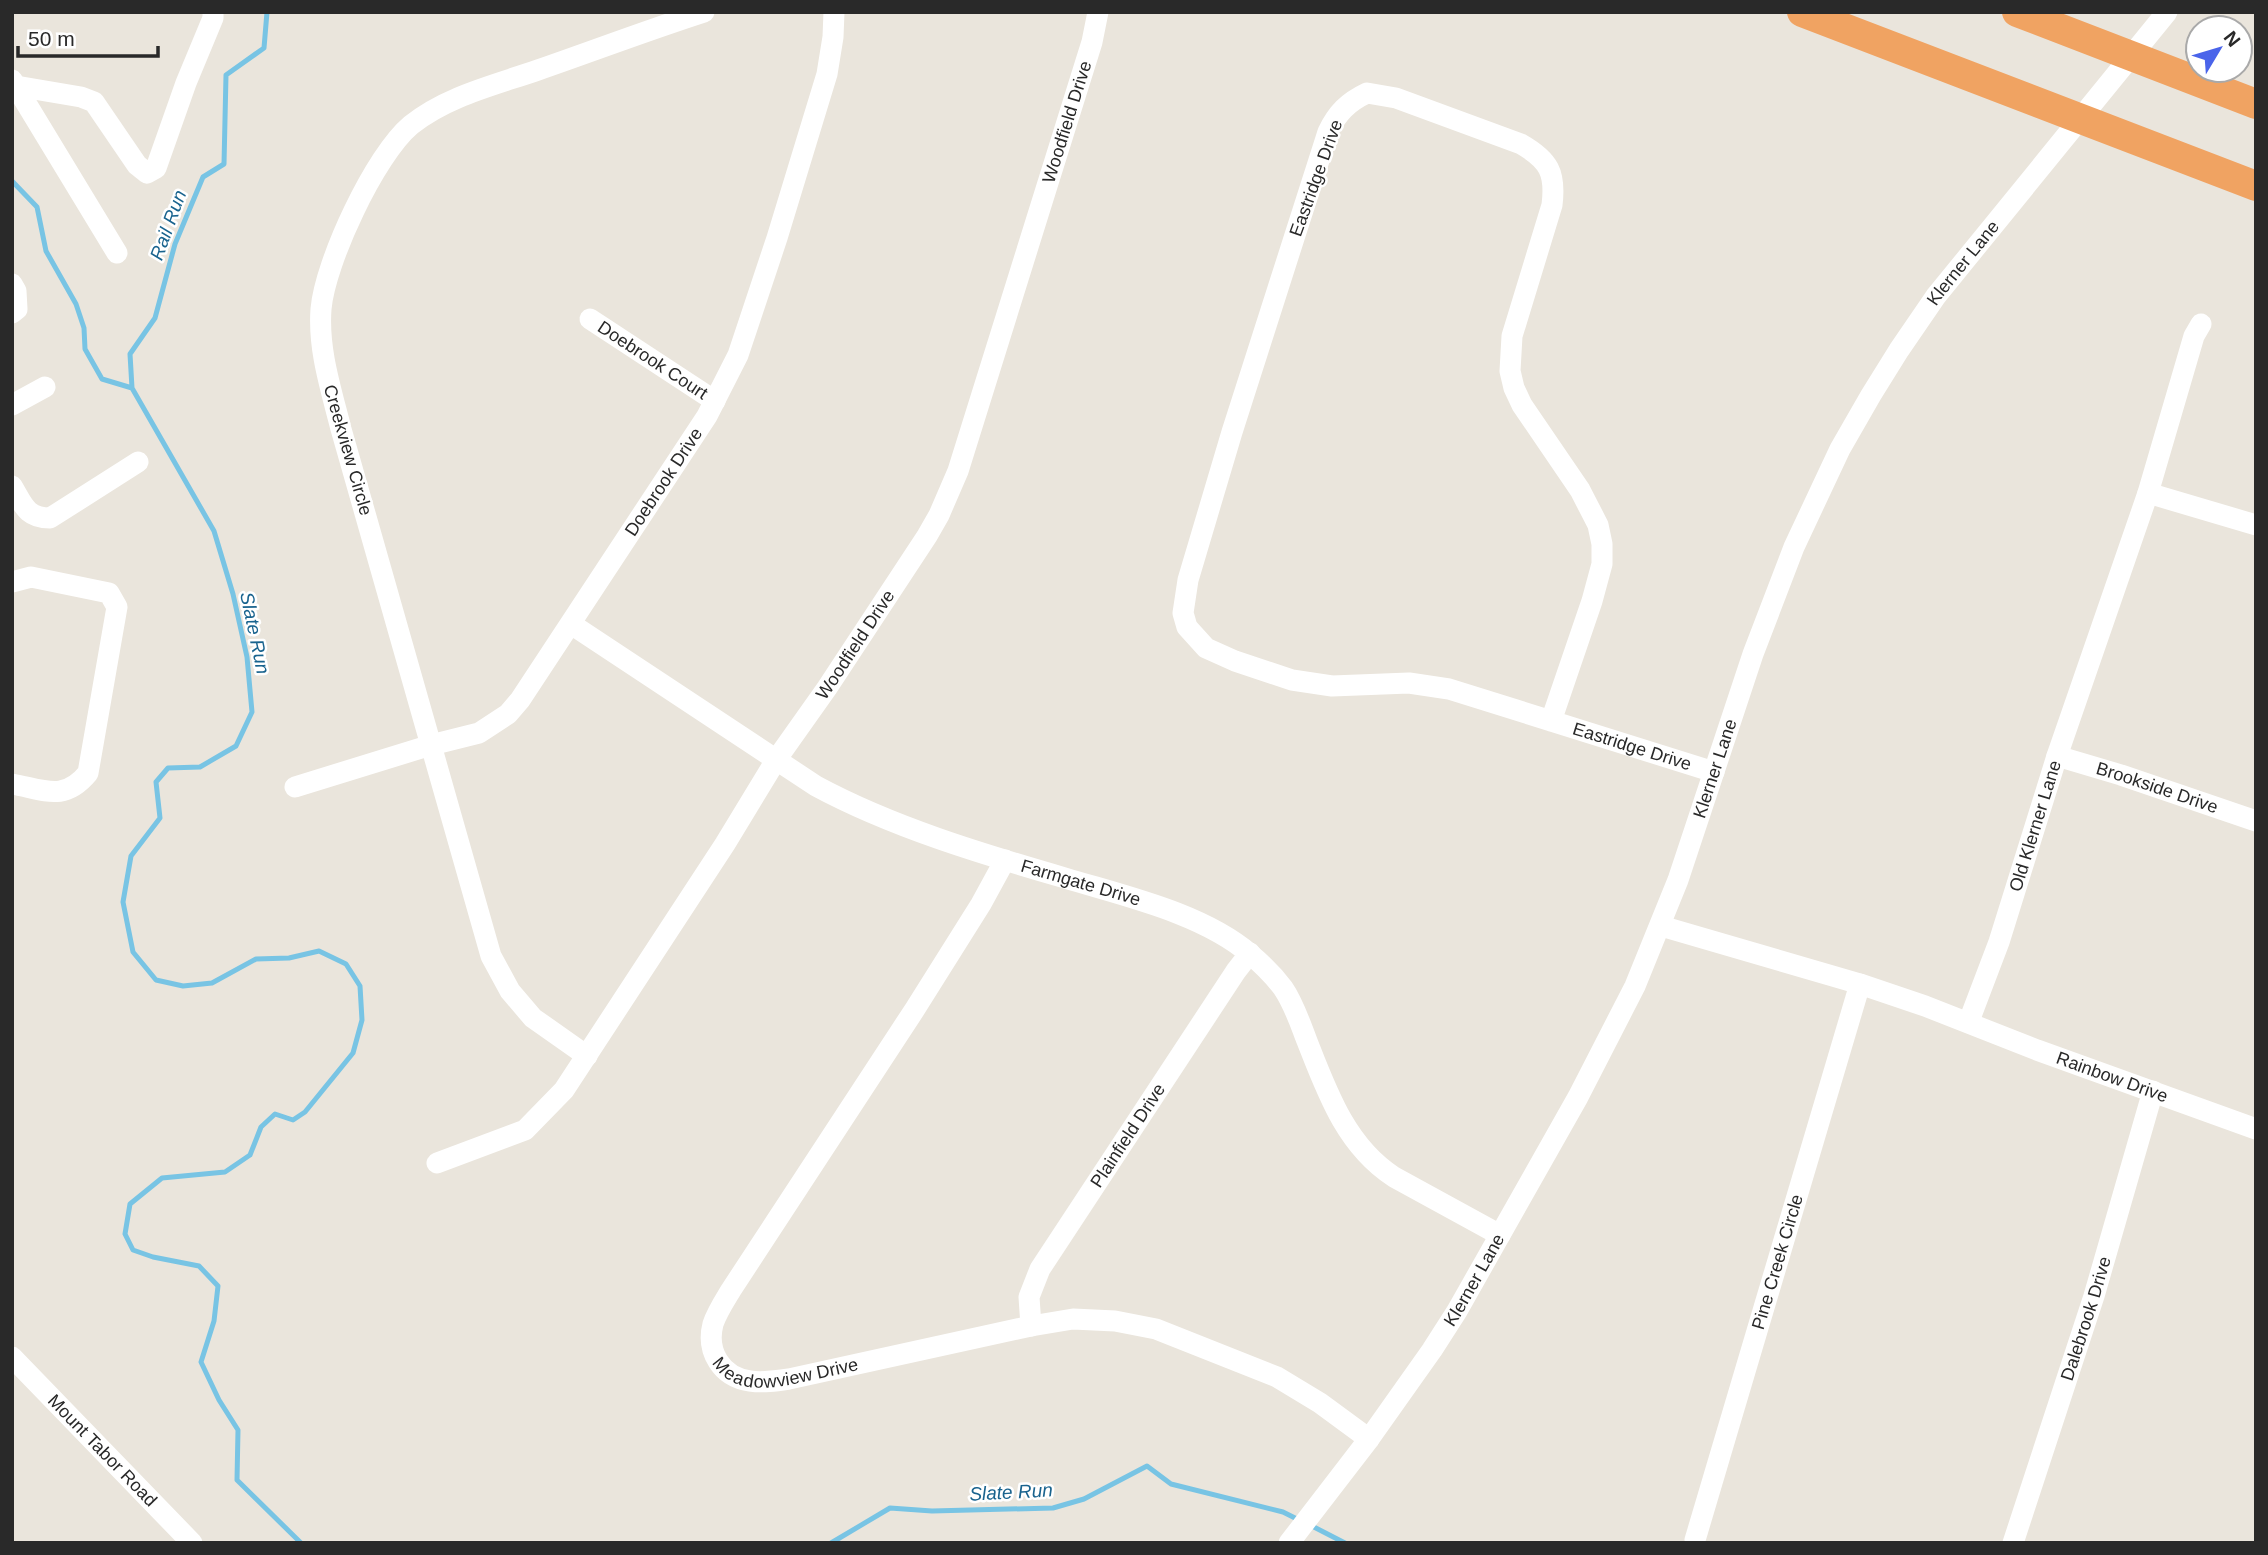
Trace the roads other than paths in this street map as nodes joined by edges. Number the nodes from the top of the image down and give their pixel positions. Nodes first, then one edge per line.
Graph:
1 (213, 12) edge
2 (704, 12) edge
3 (834, 12) edge
4 (1098, 12) edge
5 (1802, 12) edge
6 (2017, 12) edge
7 (2167, 12) edge
8 (13, 85) edge
9 (2256, 104) edge
10 (2256, 186) edge
11 (117, 253) dead end
12 (12, 284) edge
13 (12, 313) edge
14 (590, 319) dead end
15 (2201, 324) dead end
16 (46, 387) dead end
17 (715, 401) junction
18 (12, 405) edge
19 (138, 462) dead end
20 (12, 486) edge
21 (2148, 493) junction
22 (2256, 525) edge
23 (12, 582) edge
24 (571, 624) junction
25 (1551, 721) junction
26 (431, 745) junction
27 (2057, 757) junction
28 (776, 760) junction
29 (1714, 772) junction
30 (12, 785) edge
31 (295, 787) dead end
32 (2256, 821) edge
33 (1005, 859) junction
34 (1661, 926) junction
35 (1250, 953) junction
36 (1860, 984) junction
37 (1969, 1021) junction
38 (587, 1056) junction
39 (2153, 1091) junction
40 (2256, 1129) edge
41 (437, 1163) dead end
42 (1500, 1235) junction
43 (1031, 1326) junction
44 (12, 1357) edge
45 (1369, 1439) junction
46 (1695, 1540) dead end
47 (1291, 1541) edge
48 (192, 1543) edge
49 (2013, 1543) edge

1 - 8 street
2 - 26 street, Creekview Circle
3 - 17 street, Doebrook Drive
4 - 28 street, Woodfield Drive
5 - 10 highway
6 - 9 highway
7 - 29 street, Klerner Lane
8 - 11 street
12 - 13 street
14 - 17 street, Doebrook Court
15 - 21 street, Old Klerner Lane
16 - 18 street
17 - 24 street, Doebrook Drive
19 - 20 street
21 - 22 street
21 - 27 street, Old Klerner Lane
23 - 30 street
24 - 26 street, Doebrook Drive
24 - 28 street, Farmgate Drive
25 - 25 street, Eastridge Drive
25 - 29 street, Eastridge Drive
26 - 31 street, Doebrook Drive
26 - 38 street, Creekview Circle
27 - 32 street, Brookside Drive
27 - 37 street, Old Klerner Lane
28 - 33 street, Farmgate Drive
28 - 38 street, Woodfield Drive
29 - 34 street, Klerner Lane
33 - 35 street, Farmgate Drive
33 - 43 street, Meadowview Drive
34 - 36 street
34 - 42 street, Klerner Lane
35 - 42 street, Farmgate Drive
35 - 43 street, Plainfield Drive
36 - 37 street
36 - 46 street, Pine Creek Circle
37 - 39 street, Rainbow Drive
38 - 41 street, Woodfield Drive
39 - 40 street, Rainbow Drive
39 - 49 street, Dalebrook Drive
42 - 45 street, Klerner Lane
43 - 45 street, Meadowview Drive
44 - 48 street, Mount Tabor Road
45 - 47 street, Klerner Lane

